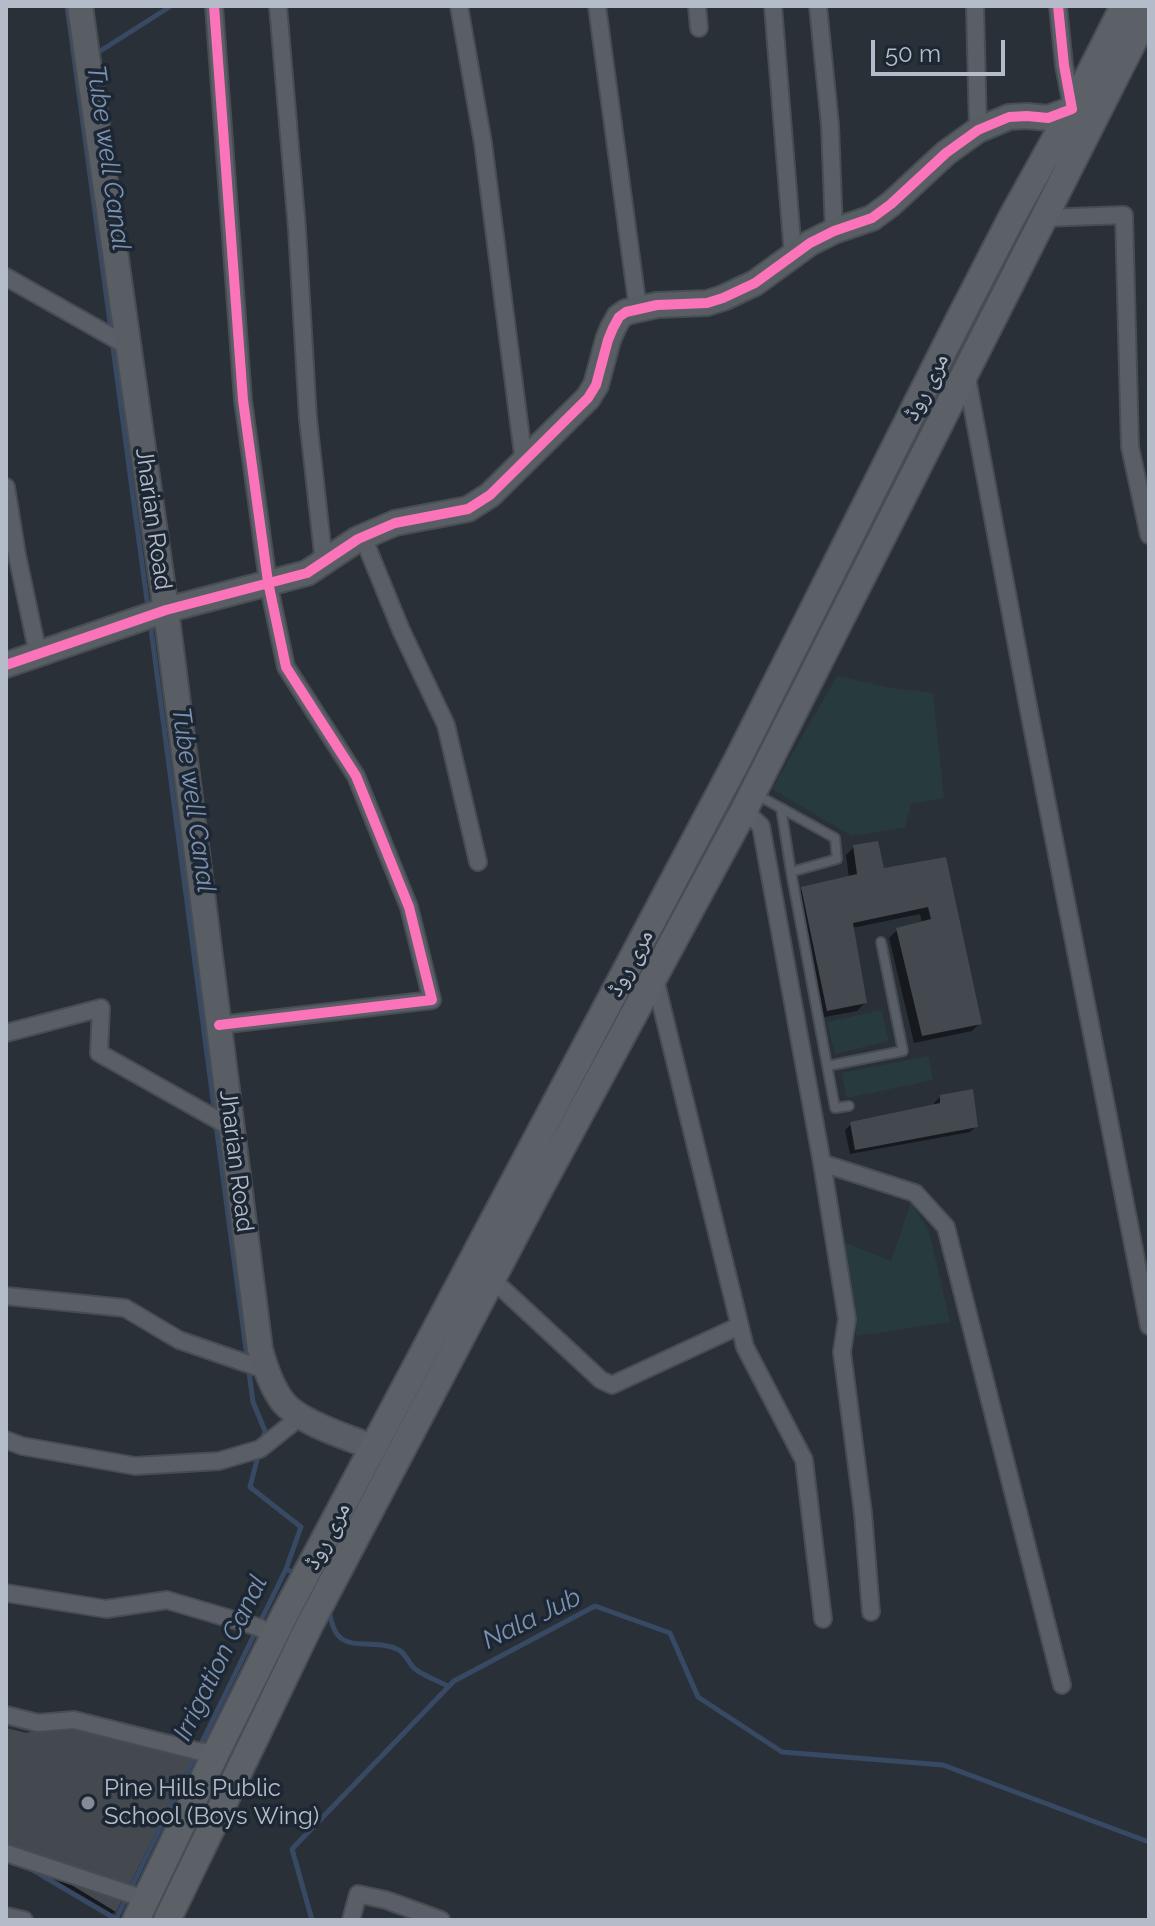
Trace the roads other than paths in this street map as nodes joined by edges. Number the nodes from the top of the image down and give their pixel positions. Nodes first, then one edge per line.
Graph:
1 (80, 6) edge
2 (214, 6) edge
3 (278, 6) edge
4 (459, 6) edge
5 (597, 6) edge
6 (697, 6) edge
7 (773, 6) edge
8 (818, 6) edge
9 (975, 6) edge
10 (1058, 6) edge
11 (1124, 6) edge
12 (1149, 10) edge
13 (699, 28) dead end
14 (1140, 44) edge
15 (1072, 109) junction
16 (978, 130) junction
17 (1043, 218) junction
18 (834, 231) junction
19 (793, 254) junction
20 (9, 285) edge
21 (638, 309) junction
22 (128, 346) junction
23 (966, 371) junction
24 (524, 462) junction
25 (6, 487) edge
26 (1149, 535) edge
27 (363, 537) junction
28 (324, 563) junction
29 (268, 582) junction
30 (166, 610) junction
31 (38, 654) junction
32 (790, 656) junction
33 (6, 665) edge
34 (815, 669) junction
35 (748, 801) junction
36 (781, 808) junction
37 (478, 862) dead end
38 (791, 872) junction
39 (881, 942) dead end
40 (654, 975) junction
41 (219, 1025) junction
42 (6, 1033) edge
43 (827, 1066) junction
44 (849, 1106) dead end
45 (232, 1128) junction
46 (822, 1163) junction
47 (524, 1191) junction
48 (492, 1279) junction
49 (6, 1296) edge
50 (739, 1326) junction
51 (1149, 1326) edge
52 (266, 1370) junction
53 (300, 1417) junction
54 (6, 1440) edge
55 (374, 1448) junction
56 (359, 1502) junction
57 (6, 1593) edge
58 (871, 1612) dead end
59 (823, 1619) dead end
60 (280, 1625) junction
61 (1062, 1685) dead end
62 (6, 1715) edge
63 (216, 1753) junction
64 (189, 1809) junction
65 (215, 1819) junction
66 (6, 1853) edge
67 (140, 1910) edge
68 (6, 1916) edge
69 (24, 1920) edge
70 (167, 1920) edge
71 (351, 1920) edge
72 (441, 1920) edge

1 - 22 main road, Jharian Road
2 - 29 street
3 - 28 street
4 - 24 street
5 - 21 street
6 - 13 street
7 - 19 street
8 - 18 street
9 - 16 street
10 - 15 street
11 - 15 main road, مری روڈ
12 - 14 main road, مری روڈ
14 - 17 main road, مری روڈ
15 - 16 main road
15 - 32 main road, مری روڈ
16 - 18 main road
17 - 23 main road, مری روڈ
17 - 26 street
18 - 19 main road
19 - 21 main road
20 - 22 street
21 - 24 main road
22 - 30 main road, Jharian Road
23 - 34 main road, مری روڈ
23 - 51 street
24 - 27 main road
25 - 31 street
27 - 28 main road
27 - 37 street
28 - 29 main road
29 - 30 main road
29 - 41 street
30 - 31 main road
30 - 41 main road, Jharian Road
31 - 33 main road
32 - 34 main road
32 - 47 main road, مری روڈ
34 - 35 main road, مری روڈ
35 - 36 lane
35 - 40 main road, مری روڈ
35 - 46 street
36 - 38 lane
36 - 38 lane
38 - 43 lane
39 - 43 lane
40 - 47 main road, مری روڈ
40 - 50 street
41 - 45 main road, Jharian Road
42 - 45 street
43 - 44 lane
45 - 52 main road, Jharian Road
46 - 58 street
46 - 61 street
47 - 48 main road, مری روڈ
47 - 55 main road, مری روڈ
48 - 50 street
48 - 56 main road, مری روڈ
49 - 52 street
50 - 59 street
52 - 53 main road, Jharian Road
53 - 54 street
53 - 55 main road, Jharian Road
55 - 56 main road, مری روڈ
56 - 60 main road, مری روڈ
56 - 65 main road, مری روڈ
57 - 60 street
60 - 63 main road, مری روڈ
62 - 63 street
63 - 64 main road, مری روڈ
64 - 65 main road
64 - 67 main road, مری روڈ
65 - 70 main road, مری روڈ
66 - 67 street
68 - 69 street
71 - 72 street

